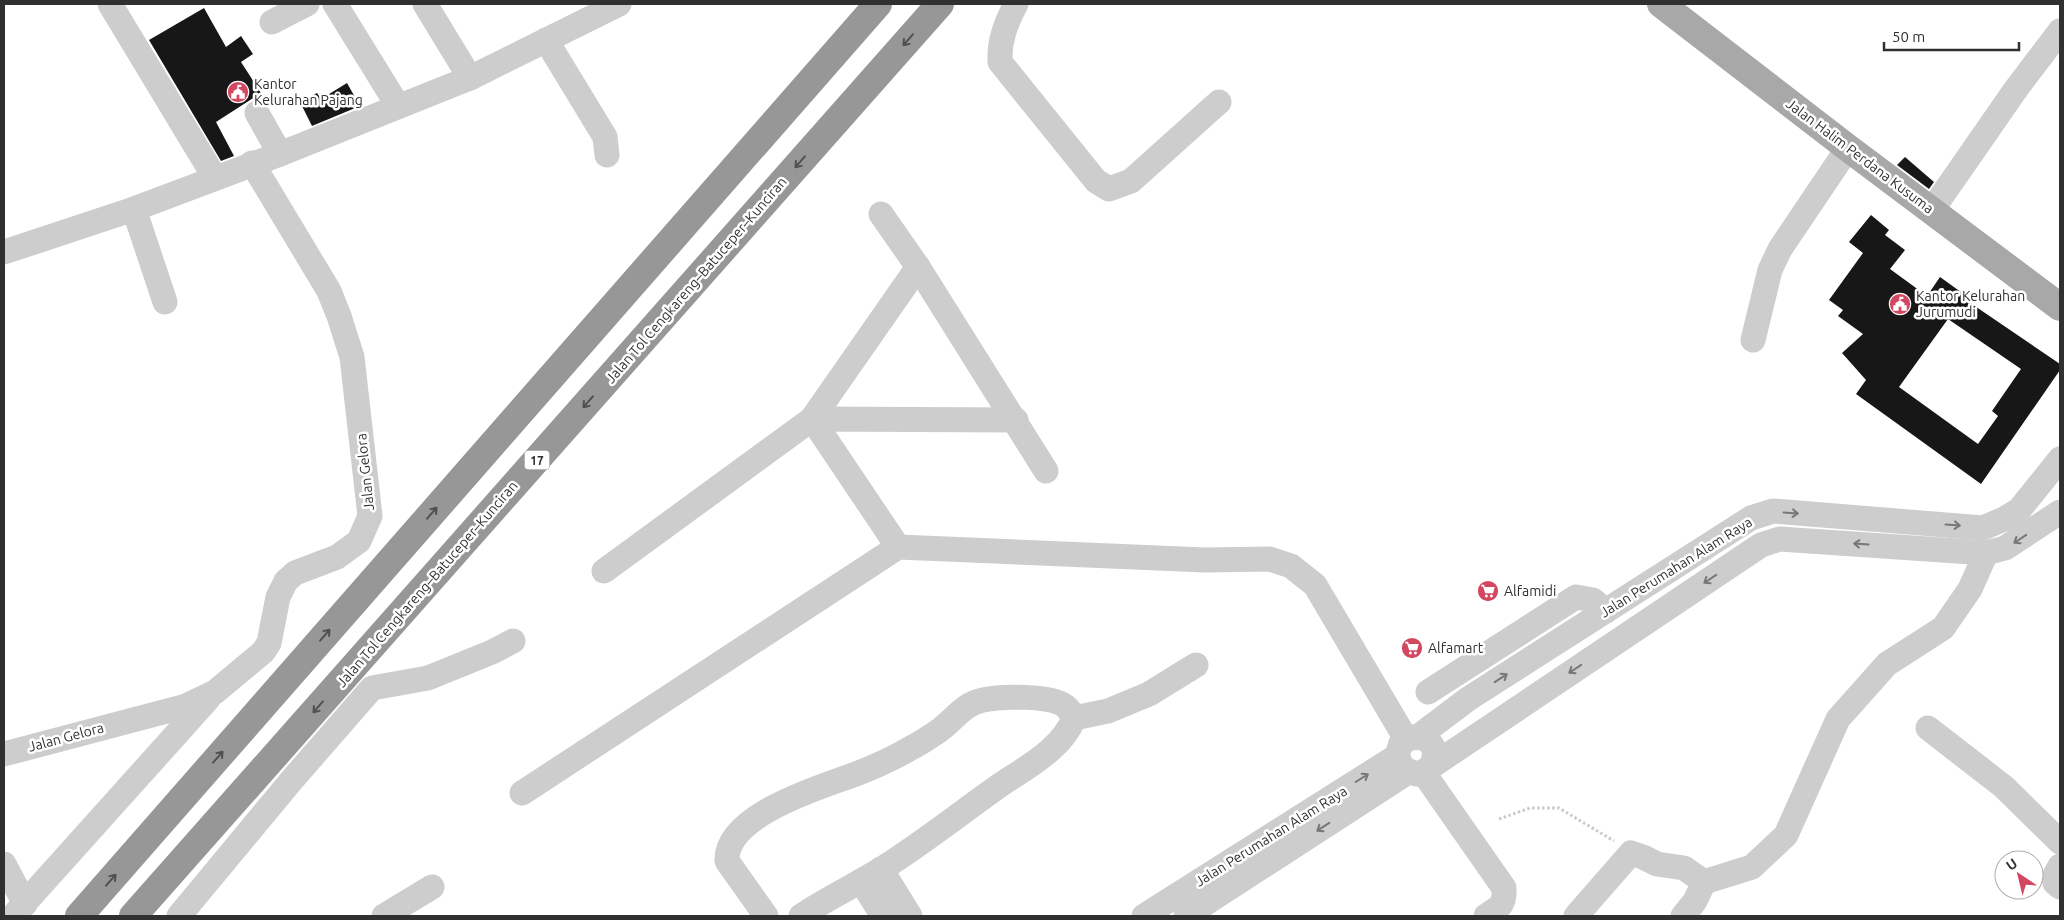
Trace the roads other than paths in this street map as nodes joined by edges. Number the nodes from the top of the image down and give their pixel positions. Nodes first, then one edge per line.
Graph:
1 (110, 4) edge
2 (307, 4) edge
3 (335, 4) edge
4 (425, 4) edge
5 (620, 4) edge
6 (878, 4) edge
7 (940, 4) edge
8 (1016, 4) edge
9 (1661, 4) edge
10 (272, 22) dead end
11 (2060, 32) edge
12 (546, 40) junction
13 (470, 78) junction
14 (1219, 102) dead end
15 (398, 106) junction
16 (257, 113) dead end
17 (1848, 148) junction
18 (280, 154) junction
19 (607, 155) dead end
20 (252, 164) junction
21 (215, 178) junction
22 (134, 209) junction
23 (1932, 210) junction
24 (881, 214) dead end
25 (4, 252) edge
26 (918, 268) junction
27 (164, 302) dead end
28 (2060, 307) edge
29 (1753, 340) dead end
30 (812, 419) junction
31 (1016, 420) junction
32 (2060, 459) edge
33 (1046, 471) dead end
34 (2060, 512) edge
35 (1751, 518) junction
36 (1761, 545) junction
37 (898, 547) junction
38 (1986, 553) junction
39 (604, 571) dead end
40 (1606, 610) junction
41 (1519, 633) junction
42 (513, 641) dead end
43 (1534, 656) junction
44 (1196, 665) dead end
45 (1452, 676) junction
46 (215, 692) junction
47 (1428, 692) dead end
48 (1468, 699) junction
49 (1074, 718) junction
50 (1928, 728) dead end
51 (4, 754) edge
52 (1414, 756) junction
53 (522, 793) dead end
54 (2060, 842) edge
55 (4, 864) edge
56 (2060, 866) edge
57 (871, 875) junction
58 (1704, 882) junction
59 (432, 887) dead end
60 (2060, 887) edge
61 (19, 910) edge
62 (79, 916) edge
63 (133, 916) edge
64 (179, 916) edge
65 (384, 916) edge
66 (766, 916) edge
67 (801, 916) edge
68 (883, 916) edge
69 (910, 916) edge
70 (1144, 916) edge
71 (1186, 916) edge
72 (1486, 916) edge
73 (1576, 916) edge
74 (1683, 916) edge

1 - 21 street
2 - 10 street
3 - 15 street
4 - 13 street
5 - 12 street
62 -> 6 highway
7 -> 63 highway, Jalan Tol Cengkareng–Batuceper–Kunciran / 17
8 - 14 street
9 - 17 main road, Jalan Halim Perdana Kusuma
11 - 23 street
12 - 13 street
12 - 19 street
13 - 15 street
15 - 18 street
16 - 18 street
17 - 23 main road, Jalan Halim Perdana Kusuma
17 - 29 street
18 - 20 street
20 - 21 street
20 - 46 street, Jalan Gelora
21 - 22 street
22 - 25 street
22 - 27 street
23 - 28 main road, Jalan Halim Perdana Kusuma
24 - 26 street
26 - 30 street
26 - 31 street
30 - 31 street
30 - 37 street
30 - 39 street
31 - 33 street
35 -> 32 street, Jalan Perumahan Alam Raya
34 -> 38 street, Jalan Perumahan Alam Raya
35 - 36 street
35 - 40 street, Jalan Perumahan Alam Raya
38 -> 36 street, Jalan Perumahan Alam Raya
36 -> 52 street, Jalan Perumahan Alam Raya
37 - 52 street
37 - 53 street
38 - 58 street
40 - 41 street
40 - 43 street, Jalan Perumahan Alam Raya
41 - 43 street
41 - 45 street
42 - 64 street
48 -> 43 street, Jalan Perumahan Alam Raya
44 - 49 street
45 - 47 street
45 - 48 street
46 - 51 street, Jalan Gelora
46 - 61 street
48 - 52 street, Jalan Perumahan Alam Raya
49 - 57 street
49 - 66 street
50 - 54 street
70 -> 52 street, Jalan Perumahan Alam Raya
52 -> 71 street, Jalan Perumahan Alam Raya
52 - 72 street
55 - 61 street
56 - 60 street
57 - 67 street
57 - 68 street
57 - 69 street
58 - 73 street
58 - 74 street
59 - 65 street

